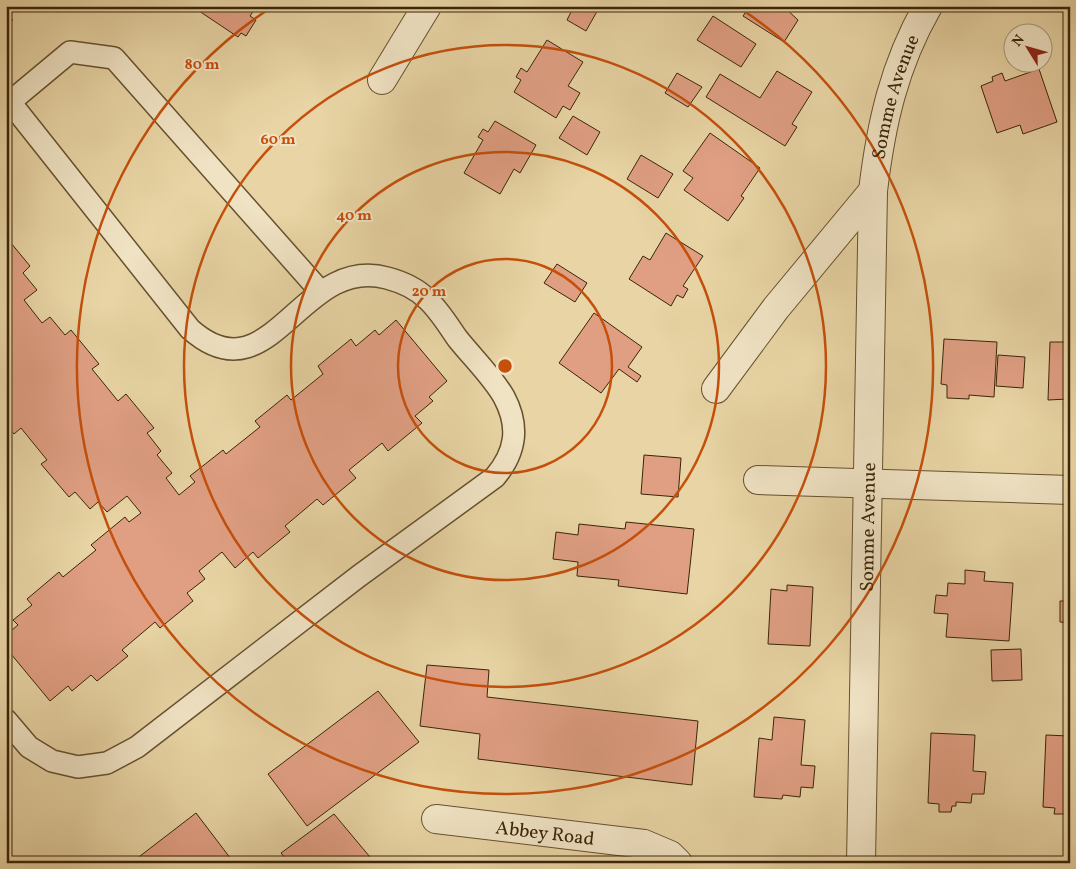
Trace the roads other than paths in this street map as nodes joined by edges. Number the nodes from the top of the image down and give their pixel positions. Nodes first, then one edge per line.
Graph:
1 (427, 6) edge
2 (928, 6) edge
3 (382, 80) dead end
4 (874, 191) junction
5 (320, 291) junction
6 (716, 390) dead end
7 (758, 480) dead end
8 (870, 484) junction
9 (1070, 490) edge
10 (6, 720) edge
11 (436, 819) dead end
12 (678, 863) edge
13 (861, 863) edge

1 - 3 street
2 - 4 street, Somme Avenue
4 - 6 street
4 - 8 street, Somme Avenue
5 - 5 lane
5 - 10 lane
7 - 8 street
8 - 9 street
8 - 13 street, Somme Avenue
11 - 12 street, Abbey Road

